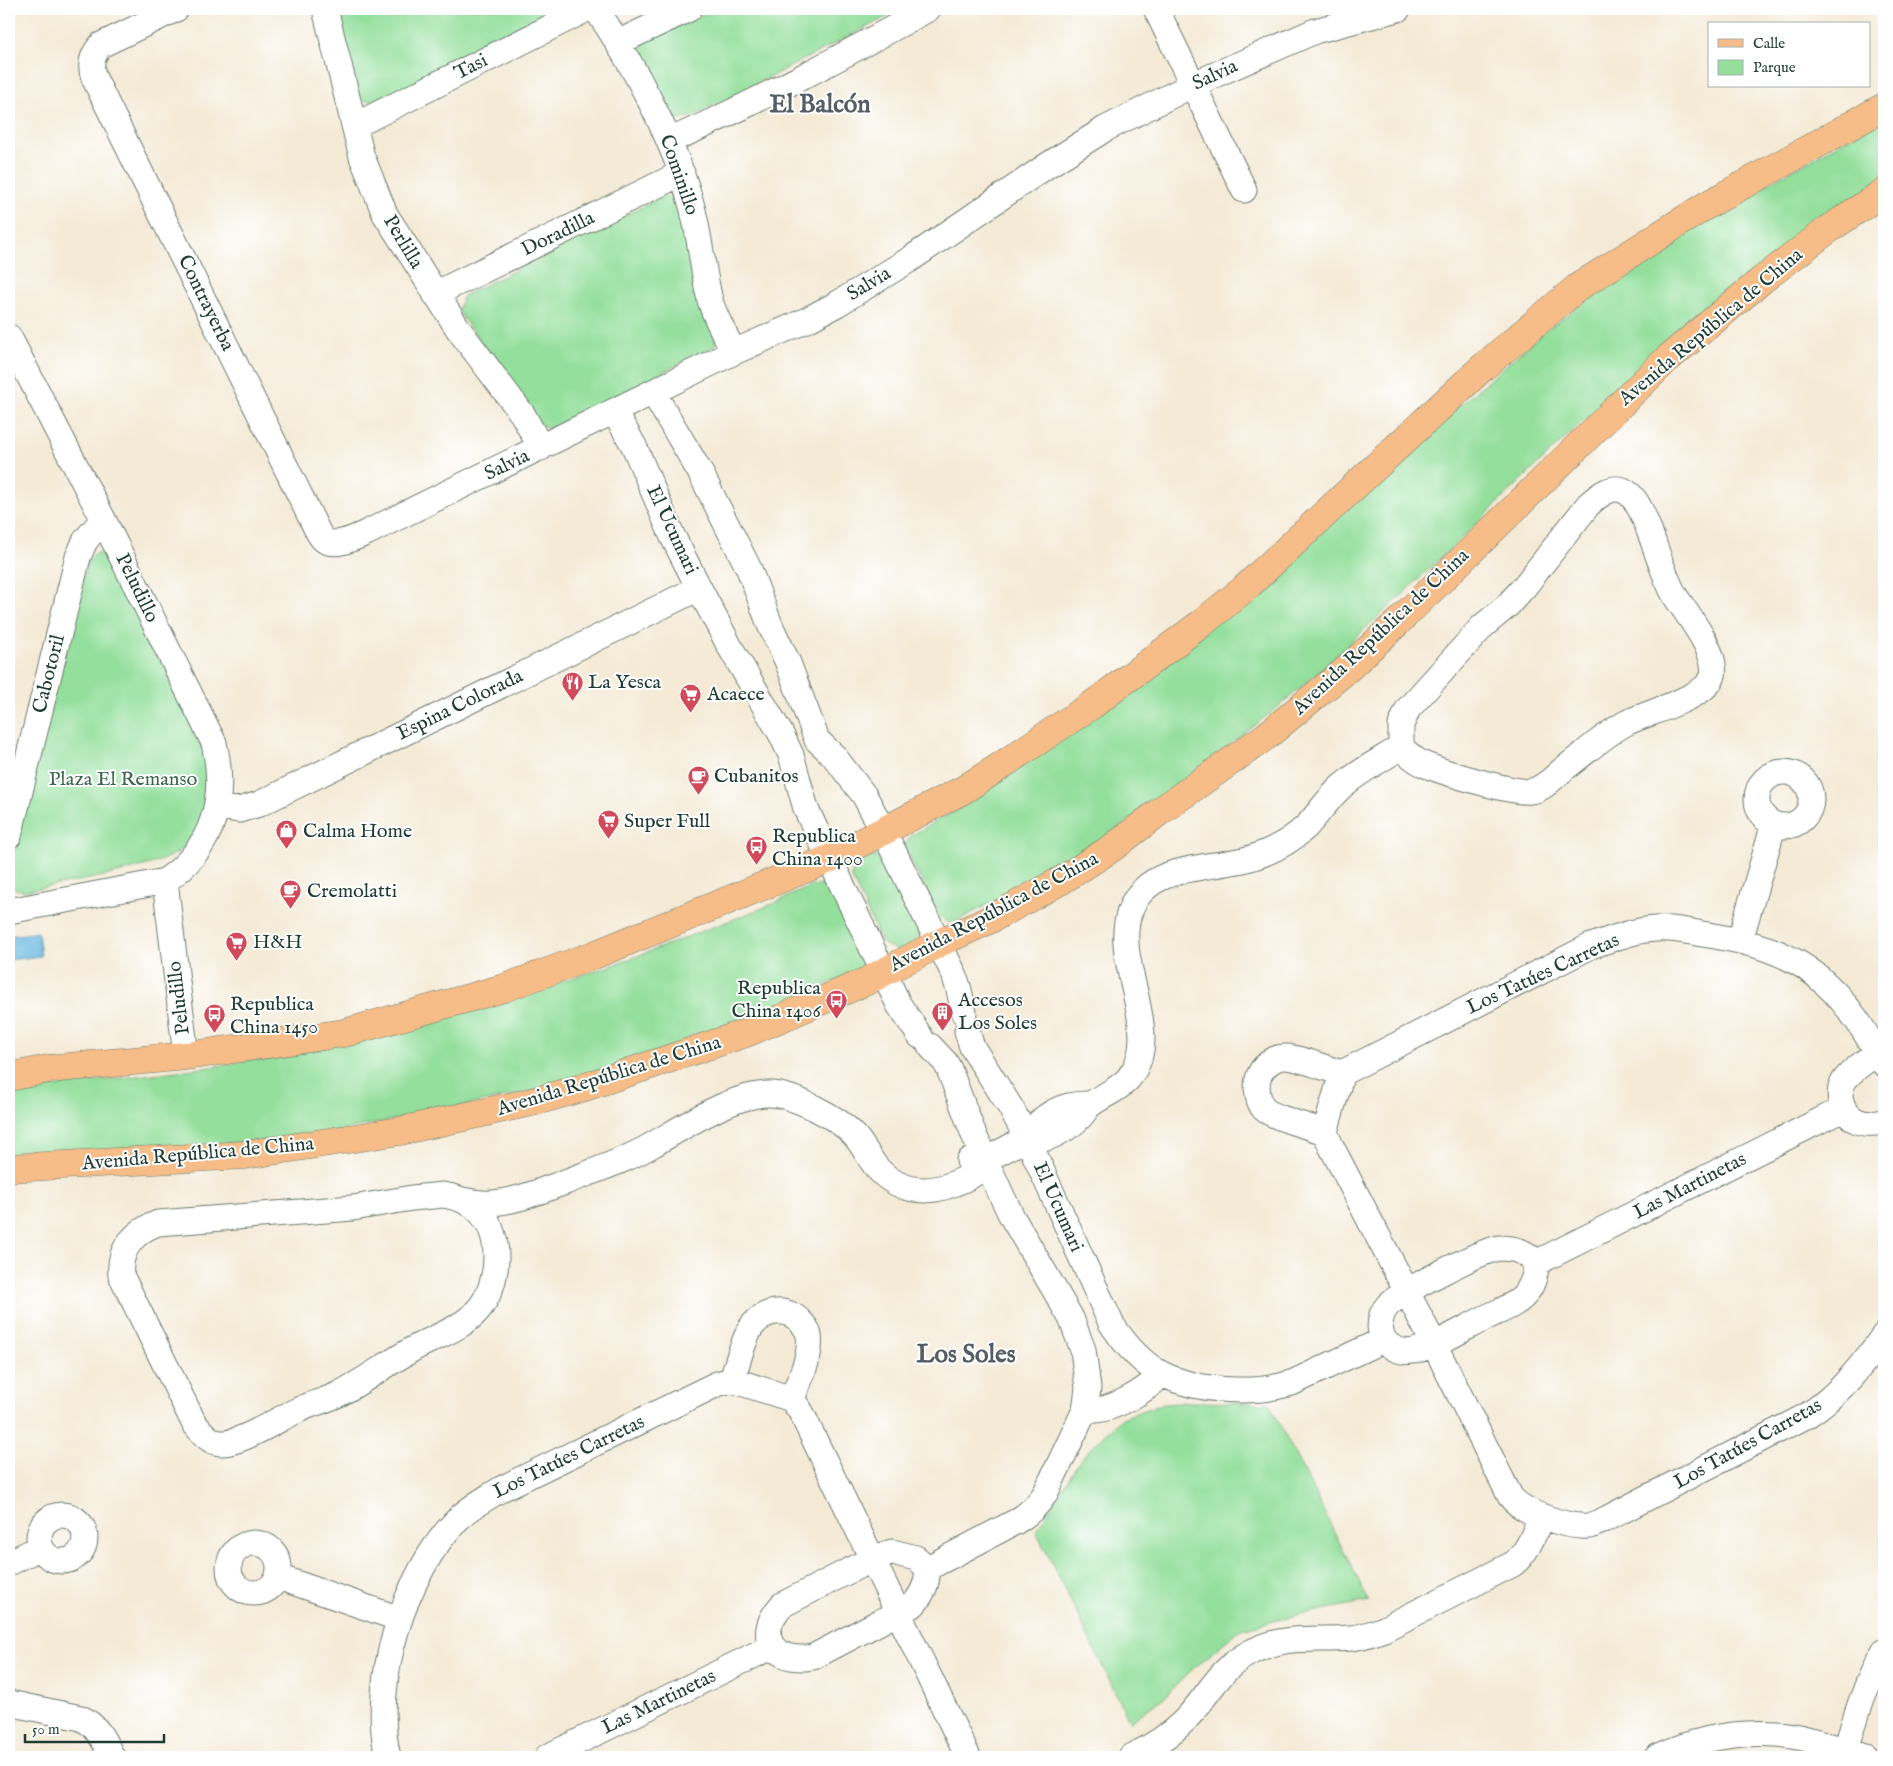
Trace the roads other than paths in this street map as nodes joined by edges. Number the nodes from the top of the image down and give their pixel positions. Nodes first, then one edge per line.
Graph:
1 (176, 9) edge
2 (325, 9) edge
3 (587, 9) edge
4 (596, 9) edge
5 (689, 9) edge
6 (928, 9) edge
7 (1156, 9) edge
8 (1398, 9) edge
9 (618, 42) junction
10 (1194, 84) junction
11 (1884, 108) edge
12 (354, 126) junction
13 (669, 141) junction
14 (682, 173) junction
15 (1244, 190) dead end
16 (1884, 192) edge
17 (435, 294) junction
18 (9, 337) edge
19 (734, 352) junction
20 (654, 392) junction
21 (614, 411) junction
22 (541, 448) junction
23 (103, 519) junction
24 (328, 542) joint
25 (699, 588) junction
26 (817, 740) junction
27 (1401, 747) junction
28 (791, 755) junction
29 (218, 807) junction
30 (1774, 824) dead end
31 (883, 830) junction
32 (9, 836) edge
33 (829, 859) junction
34 (165, 881) junction
35 (9, 911) edge
36 (1740, 940) junction
37 (939, 943) junction
38 (884, 972) junction
39 (186, 1056) junction
40 (1881, 1058) edge
41 (1342, 1073) junction
42 (9, 1077) edge
43 (1843, 1109) junction
44 (1884, 1122) edge
45 (1325, 1132) junction
46 (1027, 1138) junction
47 (986, 1160) junction
48 (9, 1168) edge
49 (531, 1194) junction
50 (462, 1200) junction
51 (495, 1252) junction
52 (1536, 1262) junction
53 (1406, 1292) junction
54 (1884, 1335) edge
55 (1383, 1340) junction
56 (1434, 1344) junction
57 (1162, 1374) junction
58 (732, 1380) junction
59 (792, 1399) junction
60 (1085, 1410) junction
61 (1541, 1517) junction
62 (41, 1547) dead end
63 (872, 1558) junction
64 (9, 1563) edge
65 (928, 1568) junction
66 (278, 1577) dead end
67 (899, 1614) junction
68 (400, 1619) junction
69 (771, 1647) junction
70 (1884, 1652) edge
71 (9, 1703) edge
72 (1852, 1755) edge
73 (112, 1757) edge
74 (388, 1757) edge
75 (547, 1757) edge
76 (968, 1757) edge
77 (1131, 1757) edge
78 (1657, 1757) edge

1 - 24 street, Contrayerba
2 - 12 street, Perlilla
3 - 12 street, Tasi
4 - 9 street, Cominillo
5 - 9 street
6 - 13 street
7 - 10 street
8 - 10 street, Salvia
9 - 13 street, Cominillo
10 - 15 street
10 - 19 street, Salvia
11 - 31 main road
12 - 17 street, Perlilla
13 - 14 street, Cominillo
14 - 17 street, Doradilla
14 - 19 street, Cominillo
16 - 37 main road, Avenida República de China
17 - 22 street, Perlilla
18 - 23 street, Peludillo
19 - 20 street, Salvia
20 - 21 street, Salvia
20 - 26 street
21 - 22 street, Salvia
21 - 25 street, El Ucumari
22 - 24 street, Salvia
23 - 29 street, Peludillo
23 - 32 street, Cabotoril
25 - 28 street, El Ucumari
25 - 29 street, Espina Colorada
26 - 28 street
26 - 31 street, El Ucumari
27 - 27 street
27 - 46 street
28 - 33 street, El Ucumari
29 - 34 street, Peludillo
30 - 36 street
31 - 33 main road
31 - 37 street, El Ucumari
33 - 38 street, El Ucumari
33 - 39 main road
34 - 35 street
34 - 39 street, Peludillo
36 - 40 street, Los Tatúes Carretas
36 - 41 street, Los Tatúes Carretas
37 - 38 main road, Avenida República de China
37 - 46 street, El Ucumari
38 - 47 street, El Ucumari
38 - 48 main road, Avenida República de China
39 - 42 main road
40 - 43 street
41 - 45 street
41 - 45 street
43 - 44 street
43 - 52 street, Las Martinetas
45 - 53 street
46 - 47 street
46 - 57 street, El Ucumari
47 - 49 street
47 - 60 street, El Ucumari
49 - 50 street
49 - 51 street
50 - 51 street
50 - 51 street
52 - 53 street
52 - 56 street
53 - 55 street
53 - 56 street
54 - 61 street, Los Tatúes Carretas
55 - 56 street
55 - 57 street
56 - 61 street
57 - 60 street
58 - 59 street
58 - 59 street
58 - 68 street, Los Tatúes Carretas
59 - 63 street
60 - 65 street
61 - 77 street
62 - 64 street
63 - 65 street
63 - 67 street
63 - 69 street
65 - 67 street
66 - 68 street
67 - 69 street
67 - 76 street
68 - 74 street, Los Tatúes Carretas
69 - 75 street, Las Martinetas
70 - 72 street
71 - 73 street
72 - 78 street

